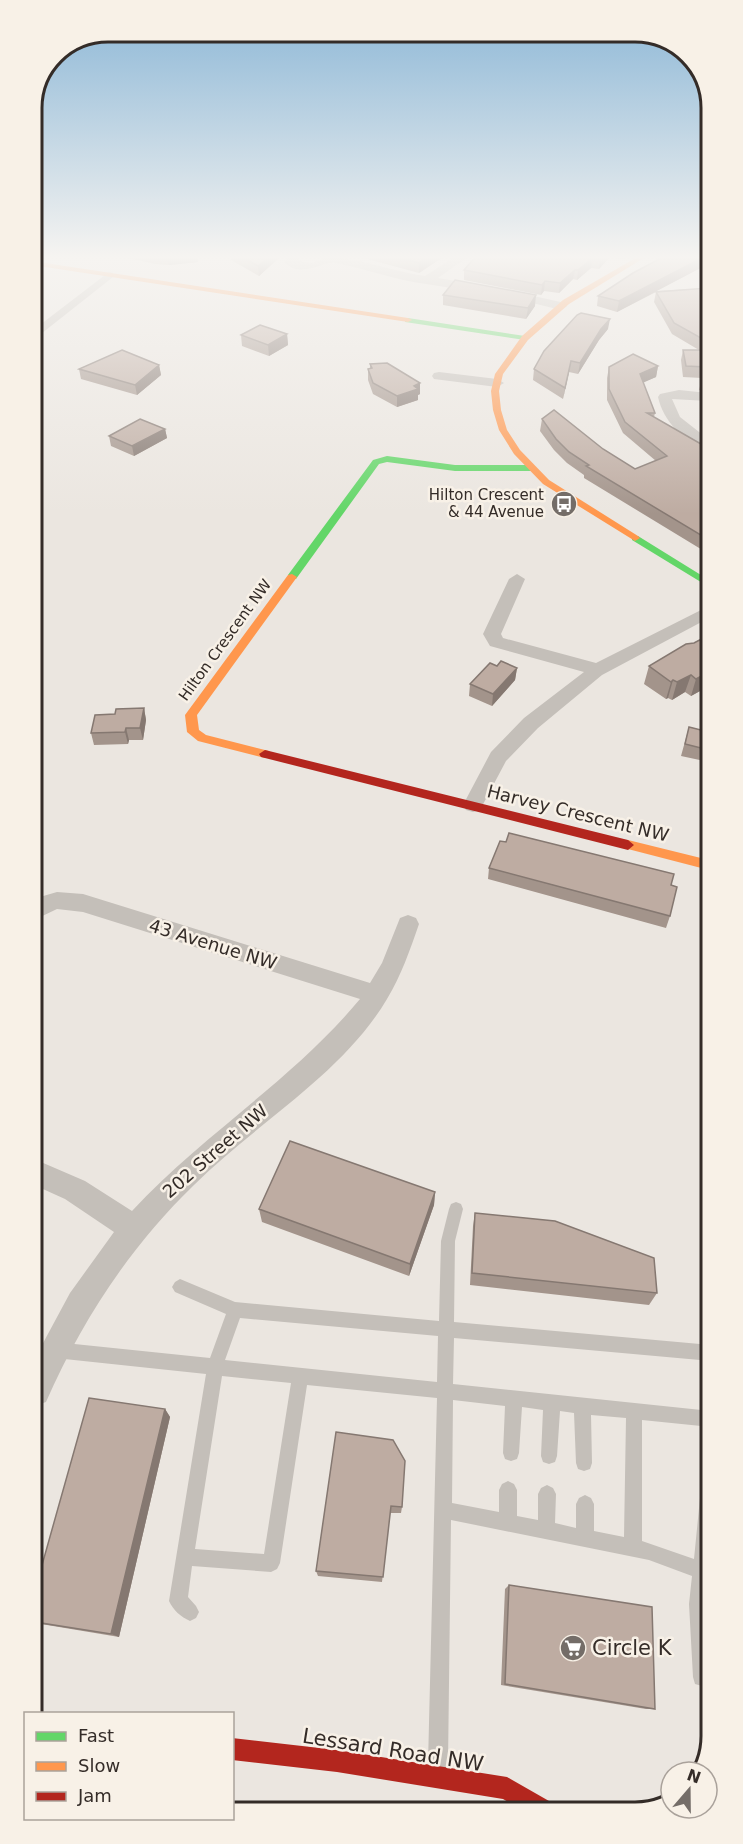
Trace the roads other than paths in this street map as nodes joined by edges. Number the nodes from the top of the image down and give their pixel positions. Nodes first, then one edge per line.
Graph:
1 (522, 342) edge
2 (440, 376) dead end
3 (497, 383) junction
4 (701, 396) edge
5 (701, 441) edge
6 (532, 468) junction
7 (517, 579) dead end
8 (701, 579) edge
9 (701, 615) edge
10 (596, 670) junction
11 (473, 805) junction
12 (701, 863) edge
13 (42, 906) edge
14 (408, 924) dead end
15 (376, 995) junction
16 (42, 1176) edge
17 (456, 1209) dead end
18 (134, 1229) junction
19 (180, 1287) dead end
20 (235, 1310) junction
21 (447, 1328) junction
22 (54, 1350) junction
23 (701, 1352) edge
24 (215, 1367) junction
25 (42, 1376) edge
26 (300, 1376) junction
27 (447, 1392) junction
28 (514, 1399) junction
29 (552, 1403) junction
30 (582, 1406) junction
31 (634, 1412) junction
32 (701, 1418) edge
33 (511, 1453) dead end
34 (549, 1456) dead end
35 (585, 1463) dead end
36 (508, 1490) dead end
37 (547, 1494) dead end
38 (585, 1504) dead end
39 (444, 1510) junction
40 (508, 1523) junction
41 (546, 1531) junction
42 (585, 1539) junction
43 (633, 1548) junction
44 (184, 1557) junction
45 (701, 1571) joint
46 (190, 1612) dead end
47 (701, 1659) edge
48 (234, 1749) edge
49 (438, 1777) junction
50 (530, 1802) edge

1 - 3 street
2 - 3 street
3 - 6 street
4 - 5 street
6 - 8 street
6 - 11 street, Hilton Crescent NW
7 - 10 street
9 - 10 street
10 - 11 street
11 - 12 street, Harvey Crescent NW
13 - 15 street, 43 Avenue NW
14 - 15 street, 202 Street NW
15 - 18 street, 202 Street NW
16 - 18 street
17 - 21 lane
18 - 22 street, 202 Street NW
19 - 20 lane
20 - 21 lane
20 - 24 lane
21 - 23 lane
21 - 27 lane
22 - 24 lane
22 - 25 street, 202 Street NW
24 - 26 lane
24 - 44 lane
26 - 27 lane
26 - 44 lane
27 - 28 lane
27 - 39 lane
28 - 29 lane
28 - 33 lane
29 - 30 lane
29 - 34 lane
30 - 31 lane
30 - 35 lane
31 - 32 lane
31 - 43 lane
36 - 40 lane
37 - 41 lane
38 - 42 lane
39 - 40 lane
39 - 49 lane
40 - 41 lane
41 - 42 lane
42 - 43 lane
43 - 45 lane
44 - 46 lane
45 - 47 lane
48 - 49 street, Lessard Road NW
49 - 50 street, Lessard Road NW

